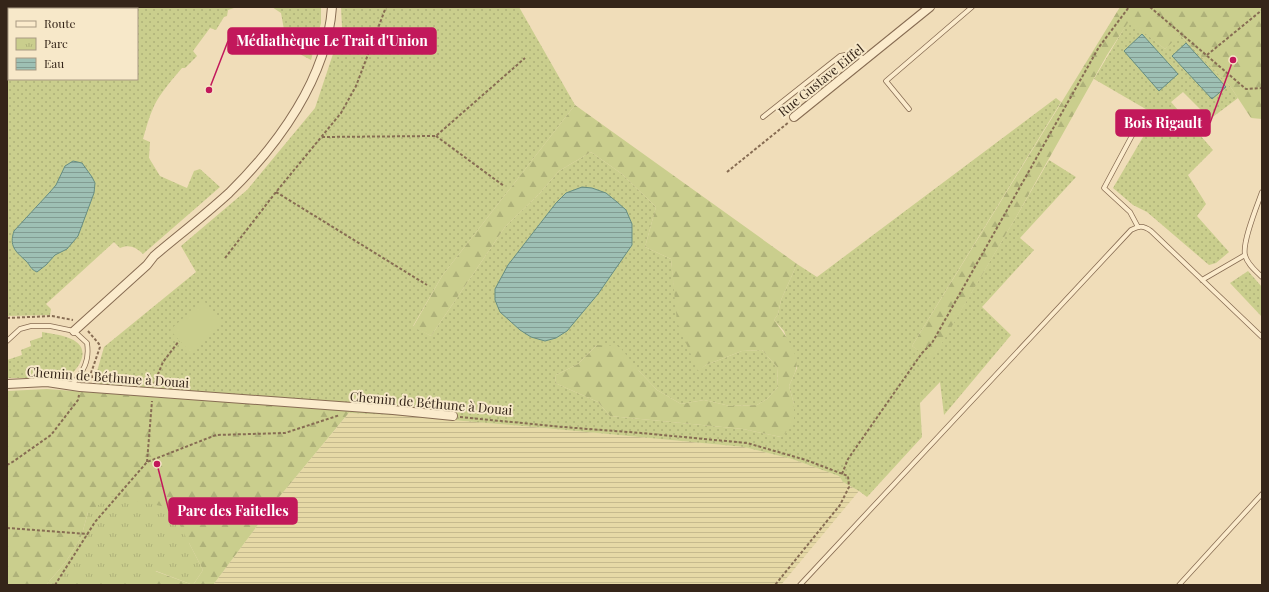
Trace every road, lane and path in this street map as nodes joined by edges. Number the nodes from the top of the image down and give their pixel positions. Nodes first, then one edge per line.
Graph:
1 (332, 7) edge
2 (386, 7) edge
3 (930, 7) edge
4 (972, 7) edge
5 (1129, 7) edge
6 (1150, 7) edge
7 (1262, 10) edge
8 (1207, 55) junction
9 (525, 58) dead end
10 (866, 59) junction
11 (1262, 88) edge
12 (909, 109) dead end
13 (1143, 115) dead end
14 (763, 117) dead end
15 (794, 117) joint
16 (436, 136) junction
17 (322, 137) junction
18 (727, 172) dead end
19 (504, 186) dead end
20 (276, 192) junction
21 (1262, 192) edge
22 (1138, 226) junction
23 (1245, 255) junction
24 (224, 258) dead end
25 (1262, 277) edge
26 (1202, 280) junction
27 (427, 285) dead end
28 (74, 331) junction
29 (1262, 337) edge
30 (7, 341) edge
31 (179, 341) dead end
32 (7, 384) edge
33 (76, 386) junction
34 (152, 392) junction
35 (350, 407) junction
36 (453, 416) joint
37 (146, 462) junction
38 (7, 465) edge
39 (842, 474) junction
40 (1262, 494) edge
41 (7, 528) edge
42 (88, 534) junction
43 (55, 585) edge
44 (775, 585) edge
45 (800, 585) edge
46 (1179, 585) edge

1 - 28 street
2 - 17 path
3 - 10 street, Rue Gustave Eiffel
4 - 12 lane
5 - 39 path
6 - 8 path
7 - 8 path
8 - 11 path
9 - 16 path
10 - 14 lane
10 - 15 street, Rue Gustave Eiffel
13 - 22 lane
15 - 18 path, Rue Gustave Eiffel
16 - 17 path
16 - 19 path
17 - 20 path
20 - 24 path
20 - 27 path
21 - 23 lane
22 - 26 lane
22 - 45 lane
23 - 25 lane
23 - 26 lane
26 - 29 lane
28 - 30 lane
28 - 33 lane
31 - 34 path
32 - 33 street, Chemin de Béthune à Douai
33 - 34 street, Chemin de Béthune à Douai
33 - 38 path
34 - 35 street, Chemin de Béthune à Douai
34 - 37 path
35 - 36 street, Chemin de Béthune à Douai
35 - 37 path
36 - 39 path, Chemin de Béthune à Douai
37 - 42 path
39 - 44 path, Chemin de Béthune à Douai
40 - 46 lane
41 - 42 path
42 - 43 path

